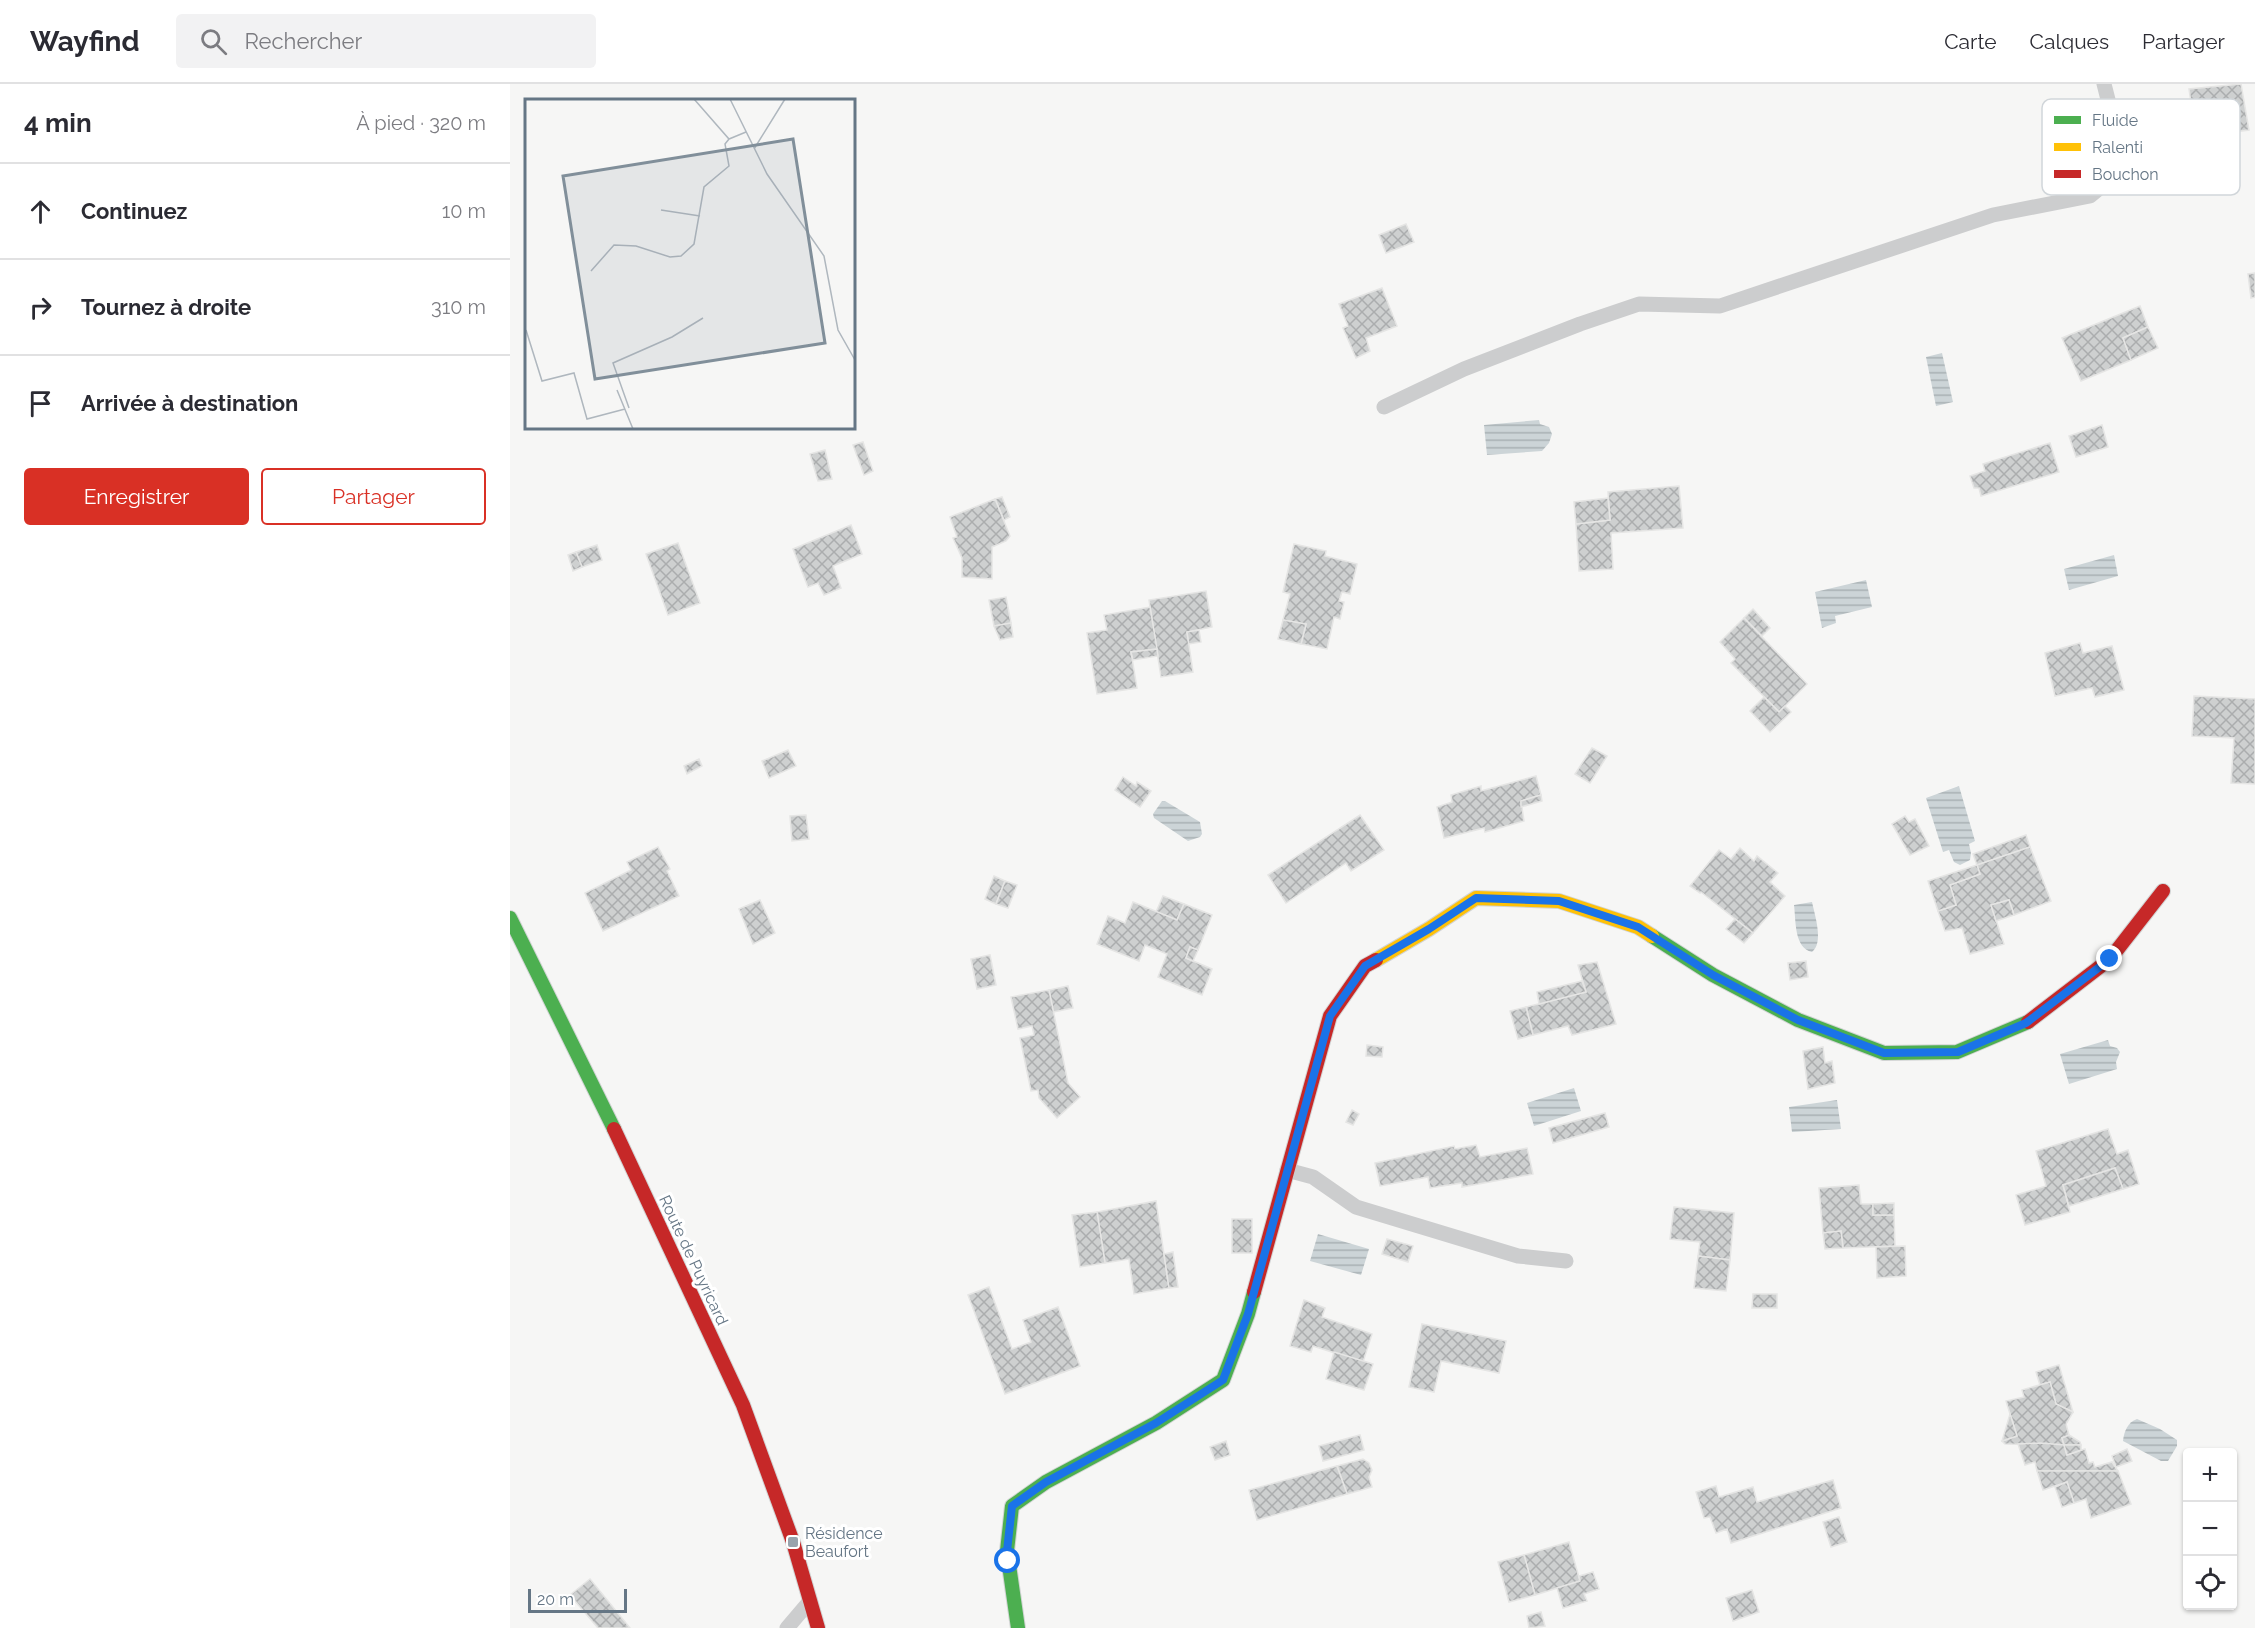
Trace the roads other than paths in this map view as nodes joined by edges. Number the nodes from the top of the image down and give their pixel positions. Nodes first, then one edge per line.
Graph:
1 (2104, 84) edge
2 (2108, 99) edge
3 (2091, 195) edge
4 (1384, 407) dead end
5 (2163, 891) dead end
6 (510, 918) edge
7 (1287, 1170) junction
8 (1566, 1261) dead end
9 (810, 1601) junction
10 (787, 1628) edge
11 (818, 1628) edge
12 (1018, 1628) edge

1 - 2 lane
3 - 4 lane
5 - 7 street
6 - 9 street, Route de Puyricard
7 - 8 lane
7 - 12 street
9 - 10 lane
9 - 11 street, Route de Puyricard

